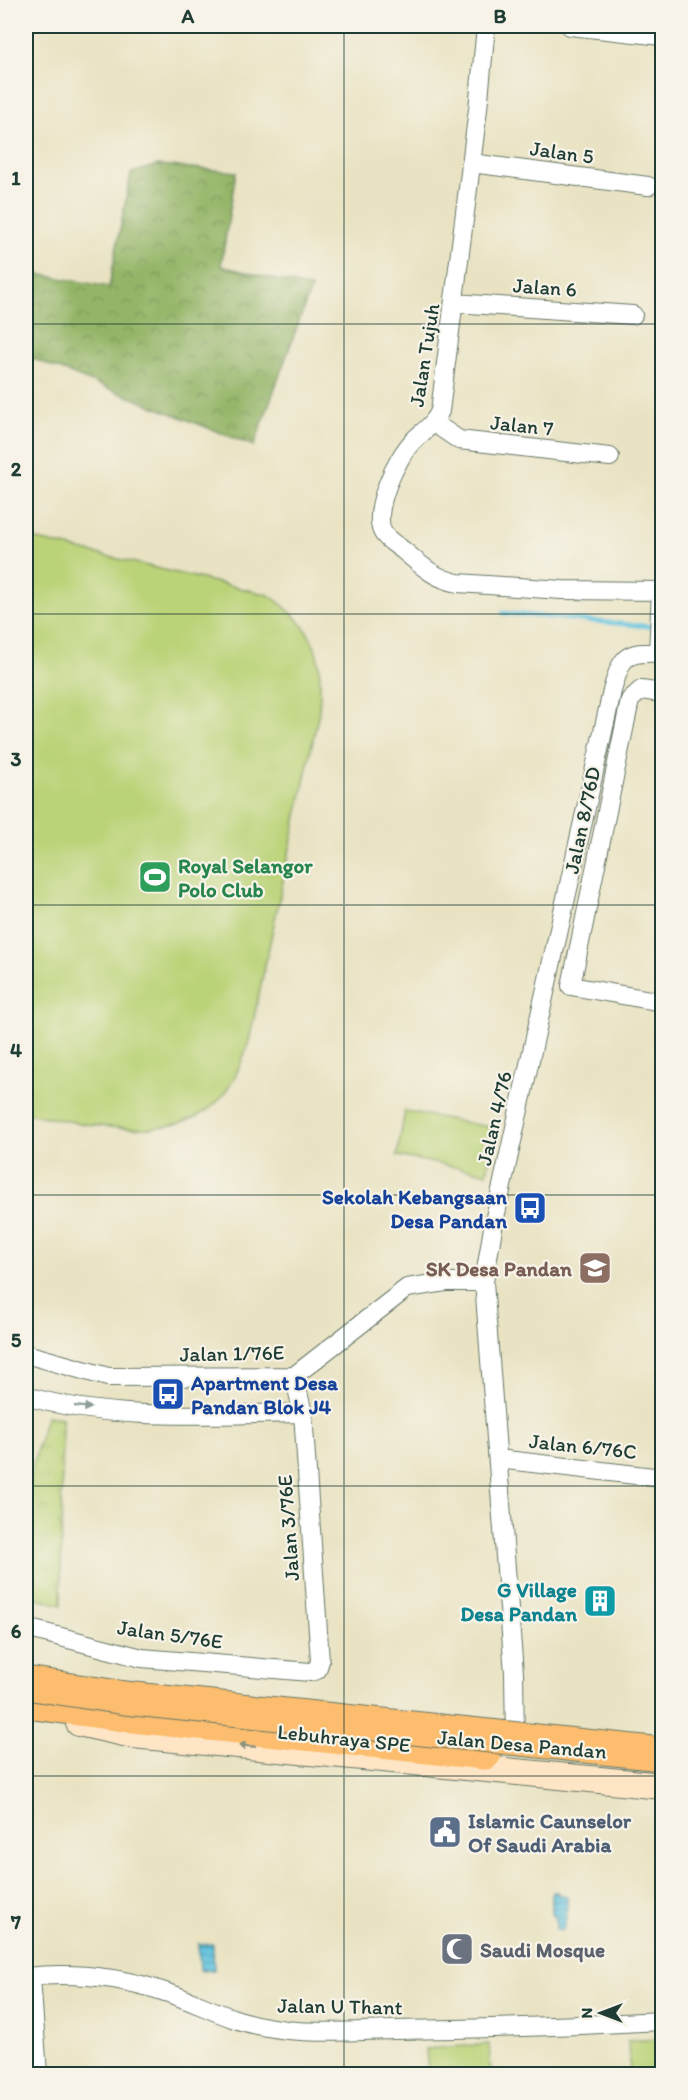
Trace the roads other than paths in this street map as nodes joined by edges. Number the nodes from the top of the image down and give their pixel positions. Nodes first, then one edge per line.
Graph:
1 (486, 26) edge
2 (570, 26) edge
3 (663, 36) edge
4 (471, 162) junction
5 (648, 186) dead end
6 (454, 303) junction
7 (633, 315) dead end
8 (434, 423) junction
9 (610, 457) dead end
10 (661, 597) edge
11 (660, 652) edge
12 (663, 693) edge
13 (663, 1002) edge
14 (484, 1282) junction
15 (26, 1354) edge
16 (294, 1376) junction
17 (26, 1396) edge
18 (303, 1413) junction
19 (498, 1459) junction
20 (663, 1478) edge
21 (26, 1628) edge
22 (310, 1672) joint
23 (26, 1673) edge
24 (26, 1683) edge
25 (26, 1702) edge
26 (26, 1710) edge
27 (663, 1740) edge
28 (515, 1742) junction
29 (663, 1755) edge
30 (427, 1764) junction
31 (663, 1772) edge
32 (618, 1782) junction
33 (663, 1786) edge
34 (28, 1977) edge
35 (663, 2021) edge
36 (38, 2074) edge

1 - 4 street, Jalan Tujuh
2 - 3 street
4 - 5 street, Jalan 5
4 - 6 street, Jalan Tujuh
6 - 7 street, Jalan 6
6 - 8 street, Jalan Tujuh
8 - 9 street, Jalan 7
8 - 10 street, Jalan Tujuh
10 - 11 street, Jalan Tujuh
11 - 14 street, Jalan 4/76
12 - 13 street, Jalan 8/76D
14 - 16 street, Jalan 1/76E
14 - 19 street, Jalan 4/76
15 - 16 street, Jalan 1/76E
16 - 18 street, Jalan 3/76E
17 -> 18 street
18 - 22 street, Jalan 3/76E
19 - 20 street, Jalan 6/76C
19 - 28 street, Jalan 4/76
21 - 22 street, Jalan 5/76E
23 - 28 street, Jalan Desa Pandan
24 - 29 highway, Lebuhraya SPE, bridge
25 - 31 highway, Lebuhraya SPE
30 -> 26 street, Jalan Desa Pandan
27 - 28 street, Jalan Desa Pandan
28 - 29 street, Jalan Desa Pandan
28 - 30 street
28 - 32 street
30 - 32 street, Jalan Desa Pandan
32 - 33 street, Jalan Desa Pandan
34 - 35 street, Jalan U Thant
34 - 36 street

